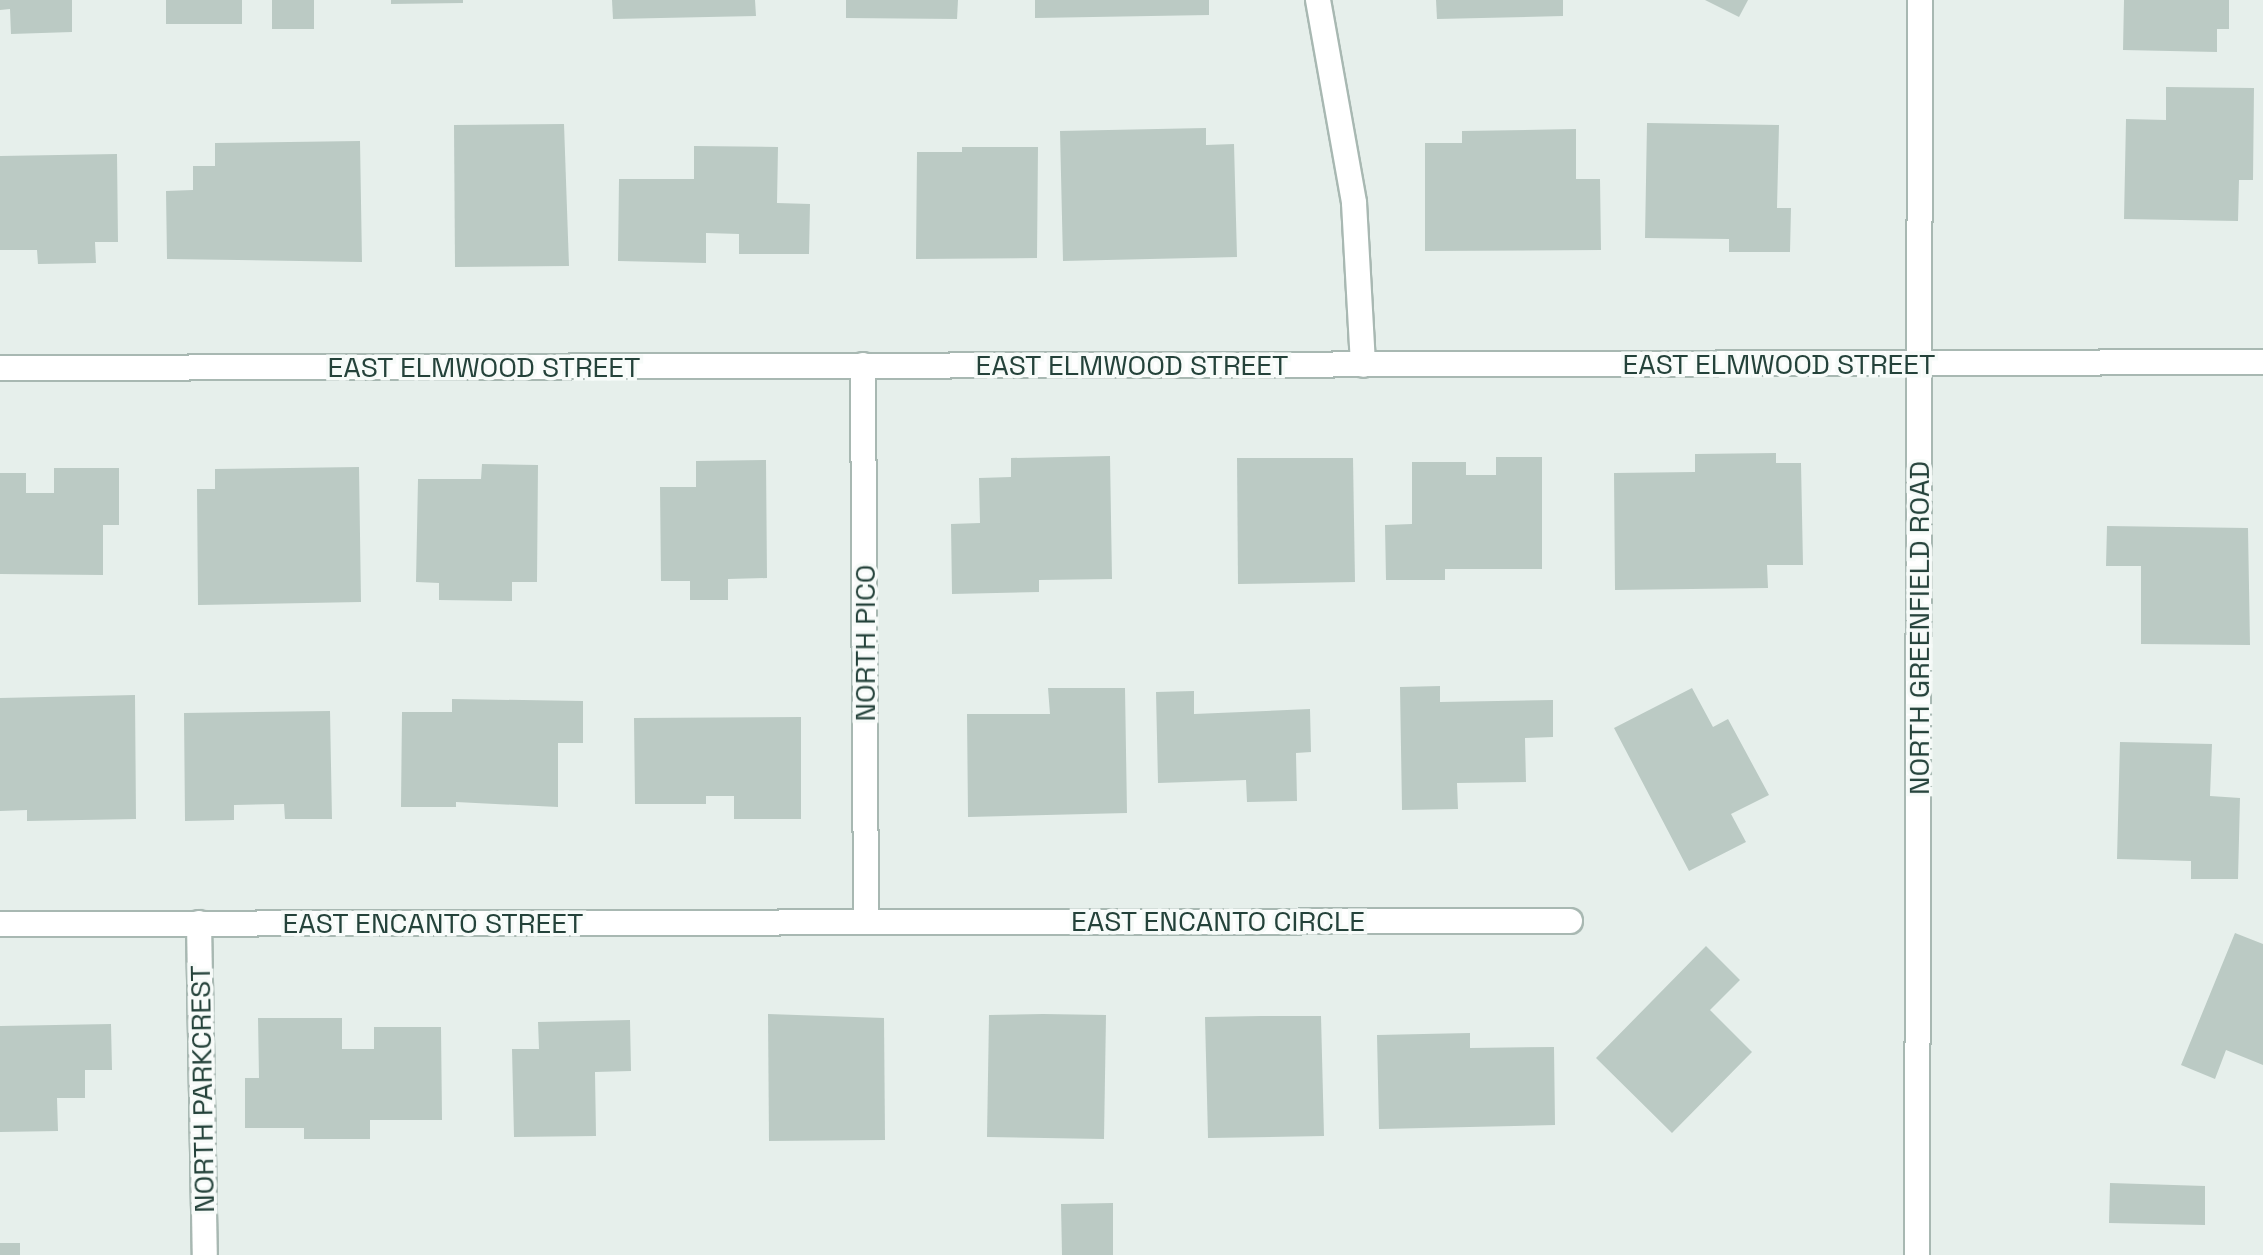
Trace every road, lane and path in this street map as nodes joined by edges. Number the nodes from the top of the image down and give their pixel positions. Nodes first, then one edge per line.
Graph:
1 (1318, 0) edge
2 (1920, 0) edge
3 (2263, 362) edge
4 (1919, 363) junction
5 (863, 365) junction
6 (1363, 365) junction
7 (0, 368) edge
8 (866, 921) junction
9 (1570, 921) dead end
10 (199, 923) junction
11 (0, 924) edge
12 (205, 1255) edge
13 (1917, 1255) edge

1 - 6 street
2 - 4 street, NORTH GREENFIELD ROAD
3 - 4 street, EAST ELMWOOD STREET
4 - 6 street, EAST ELMWOOD STREET
4 - 13 street, NORTH GREENFIELD ROAD
5 - 6 street, EAST ELMWOOD STREET
5 - 7 street, EAST ELMWOOD STREET
5 - 8 street, NORTH PICO
8 - 9 street, EAST ENCANTO CIRCLE
8 - 10 street, EAST ENCANTO STREET
10 - 11 street, EAST ENCANTO STREET
10 - 12 street, NORTH PARKCREST

